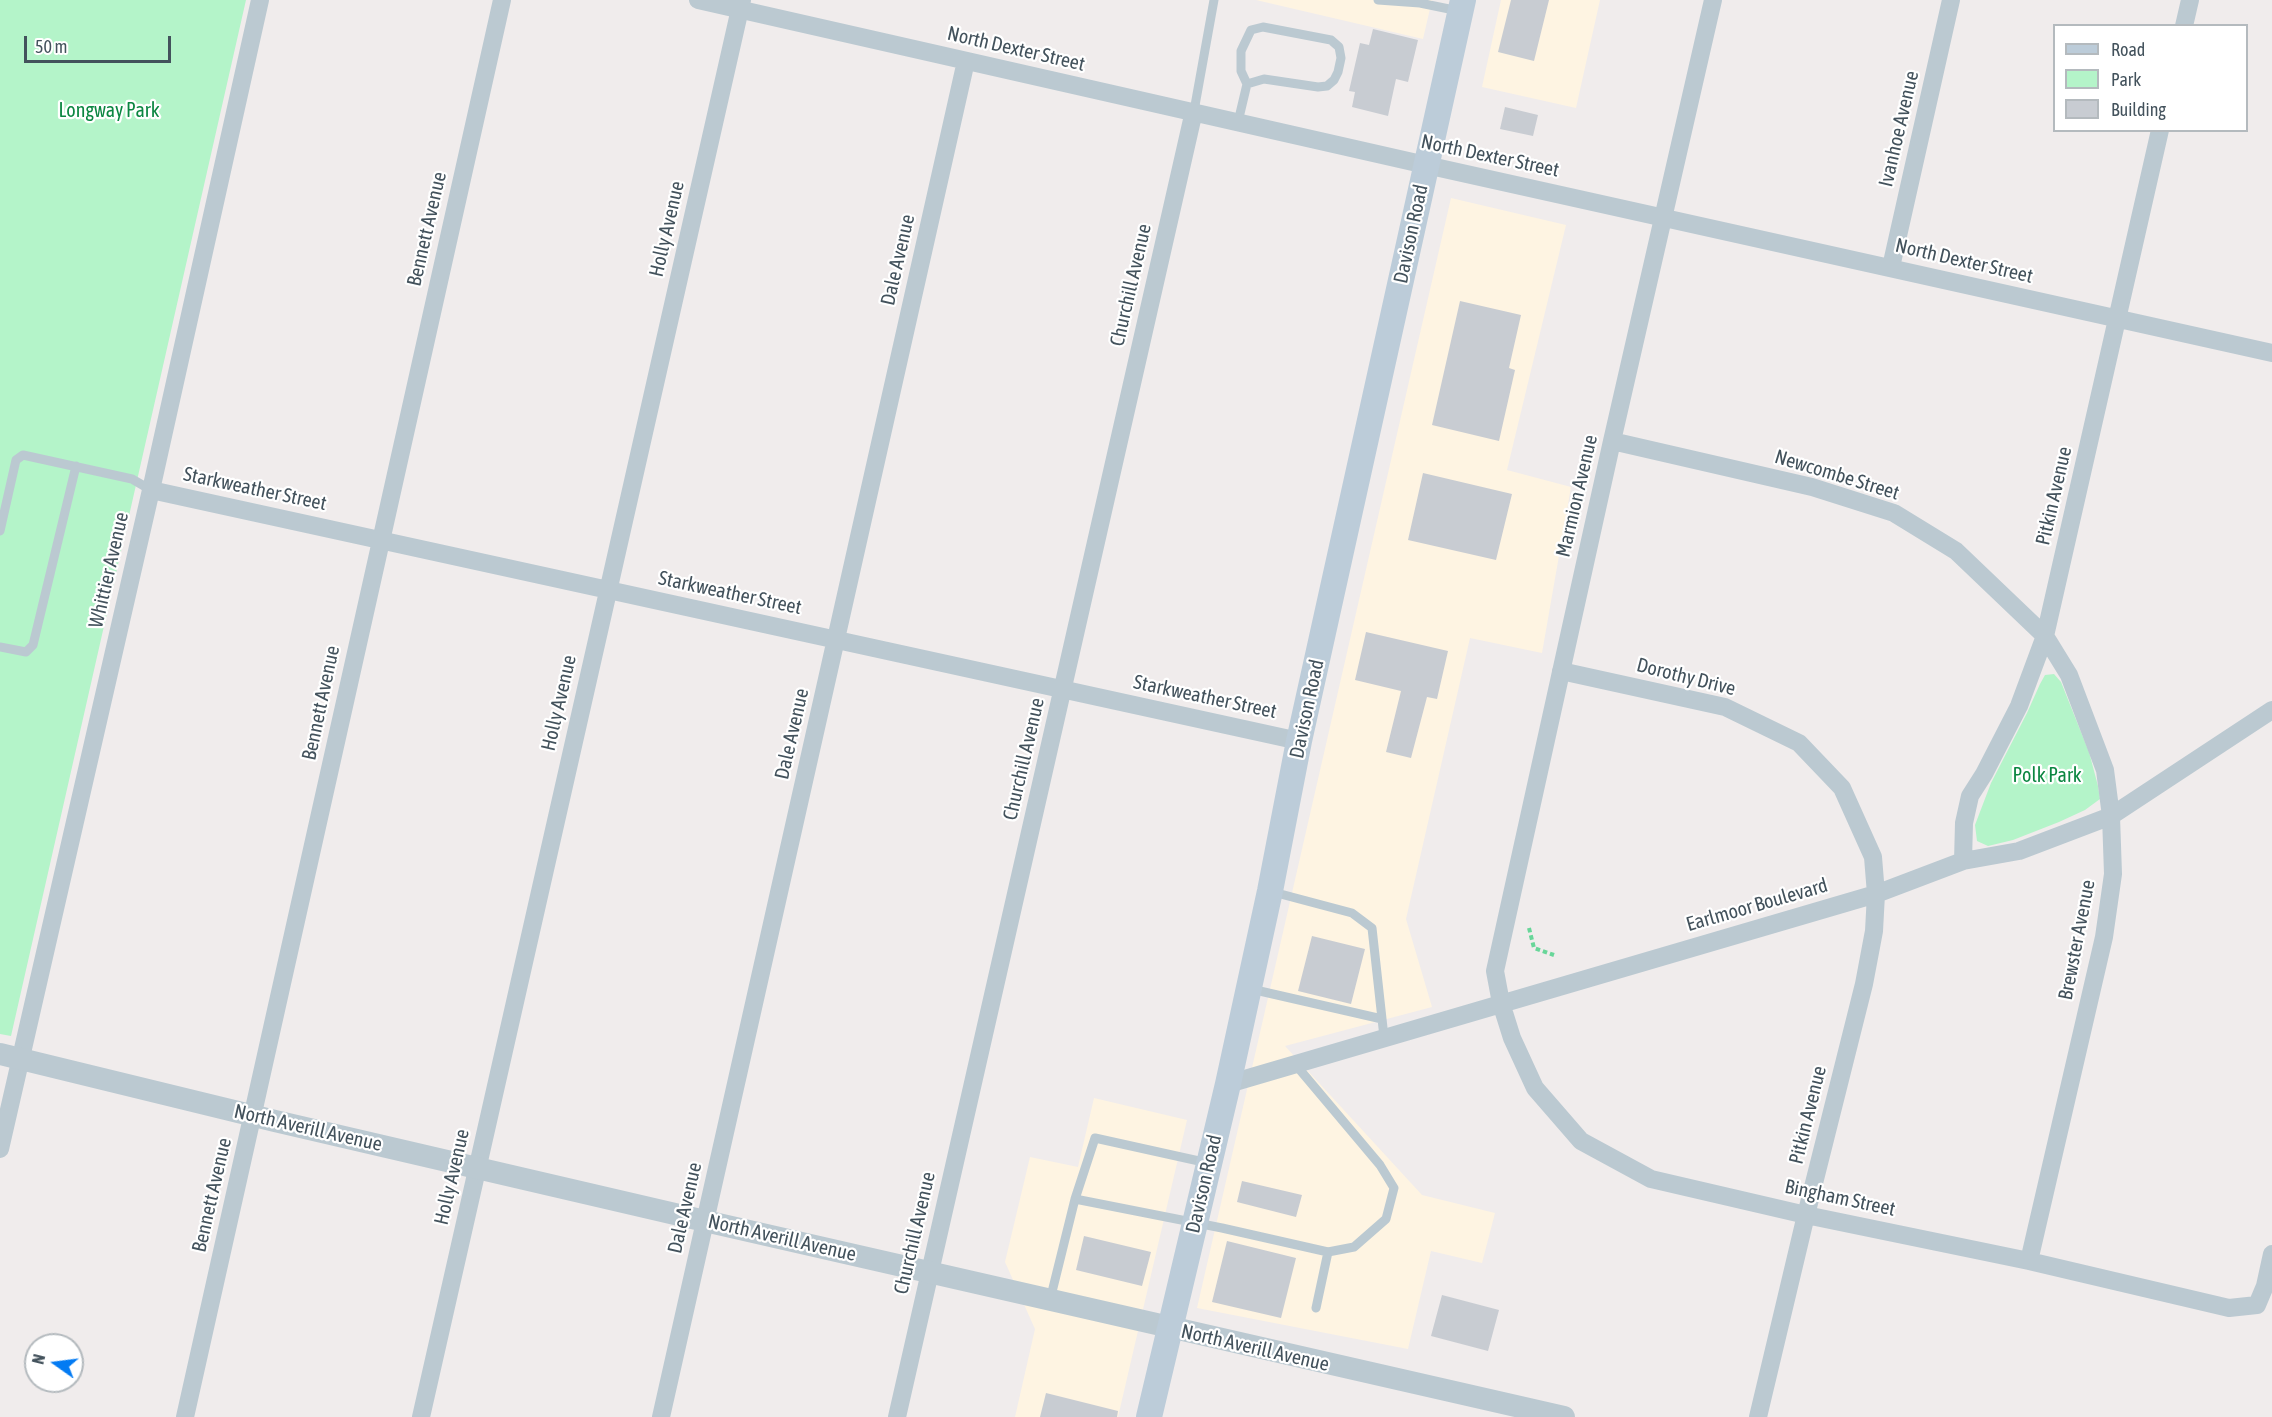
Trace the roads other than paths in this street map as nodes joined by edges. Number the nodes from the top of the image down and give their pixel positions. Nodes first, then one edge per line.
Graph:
1 (260, 0) edge
2 (502, 0) edge
3 (698, 0) edge
4 (1214, 0) edge
5 (1378, 0) edge
6 (1713, 0) edge
7 (1951, 0) edge
8 (2190, 0) edge
9 (741, 5) edge
10 (1462, 6) edge
11 (2184, 24) edge
12 (966, 62) junction
13 (1247, 84) junction
14 (1194, 111) junction
15 (1238, 122) junction
16 (2160, 132) edge
17 (1426, 165) junction
18 (1664, 218) junction
19 (1891, 267) junction
20 (2117, 319) junction
21 (2272, 353) edge
22 (1612, 441) junction
23 (76, 466) junction
24 (151, 490) junction
25 (0, 531) edge
26 (380, 539) junction
27 (608, 590) junction
28 (2045, 636) junction
29 (837, 640) junction
30 (0, 646) edge
31 (1561, 671) junction
32 (1063, 689) junction
33 (2272, 710) edge
34 (1299, 741) junction
35 (2111, 816) junction
36 (1963, 861) junction
37 (1270, 891) junction
38 (1876, 894) junction
39 (1248, 989) junction
40 (1501, 1003) junction
41 (1382, 1019) junction
42 (1384, 1037) junction
43 (10, 1056) edge
44 (1295, 1064) junction
45 (1227, 1084) junction
46 (253, 1116) junction
47 (0, 1149) edge
48 (1209, 1163) junction
49 (477, 1168) junction
50 (1075, 1199) junction
51 (1806, 1215) junction
52 (705, 1221) junction
53 (1194, 1224) junction
54 (1328, 1252) junction
55 (2272, 1254) edge
56 (2029, 1261) junction
57 (930, 1271) junction
58 (1050, 1300) junction
59 (1316, 1308) dead end
60 (1168, 1328) junction
61 (184, 1417) edge
62 (421, 1417) edge
63 (661, 1417) edge
64 (897, 1417) edge
65 (1149, 1417) edge
66 (1564, 1417) edge
67 (1758, 1417) edge

1 - 24 street, Whittier Avenue
2 - 26 street, Bennett Avenue
3 - 9 street, North Dexter Street
4 - 14 lane
5 - 10 lane
6 - 18 street, Marmion Avenue
7 - 19 street, Ivanhoe Avenue
8 - 11 street
9 - 12 street, North Dexter Street
9 - 27 street, Holly Avenue
10 - 17 main road, Davison Road
12 - 14 street, North Dexter Street
12 - 29 street, Dale Avenue
13 - 13 lane
13 - 15 lane
14 - 15 street, North Dexter Street
14 - 32 street, Churchill Avenue
15 - 17 street, North Dexter Street
16 - 20 street, Pitkin Avenue
17 - 18 street, North Dexter Street
17 - 34 main road, Davison Road
18 - 19 street, North Dexter Street
18 - 22 street, Marmion Avenue
19 - 20 street, North Dexter Street
20 - 21 street, North Dexter Street
20 - 28 street, Pitkin Avenue
22 - 28 street, Newcombe Street
22 - 31 street, Marmion Avenue
23 - 24 lane
23 - 25 lane
23 - 30 lane
24 - 26 street, Starkweather Street
24 - 43 street, Whittier Avenue
26 - 27 street, Starkweather Street
26 - 46 street, Bennett Avenue
27 - 29 street, Starkweather Street
27 - 49 street, Holly Avenue
28 - 35 street, Brewster Avenue
28 - 36 street, Pitkin Avenue
29 - 32 street, Starkweather Street
29 - 52 street, Dale Avenue
31 - 38 street, Dorothy Drive
31 - 40 street, Marmion Avenue
32 - 34 street, Starkweather Street
32 - 57 street, Churchill Avenue
33 - 35 street, Earlmoor Boulevard
34 - 37 main road, Davison Road
35 - 36 street, Earlmoor Boulevard
35 - 56 street, Brewster Avenue
36 - 38 street, Earlmoor Boulevard
37 - 39 main road, Davison Road
37 - 41 lane
38 - 40 street, Earlmoor Boulevard
38 - 51 street, Pitkin Avenue
39 - 41 lane
39 - 45 main road, Davison Road
40 - 42 street, Earlmoor Boulevard
40 - 51 street, Bingham Street
41 - 42 lane
42 - 44 street, Earlmoor Boulevard
43 - 46 street, North Averill Avenue
43 - 47 street, Whittier Avenue
44 - 45 street, Earlmoor Boulevard
44 - 54 lane
45 - 48 main road, Davison Road
46 - 49 street, North Averill Avenue
46 - 61 street, Bennett Avenue
48 - 50 lane
48 - 53 main road, Davison Road
49 - 52 street, North Averill Avenue
49 - 62 street, Holly Avenue
50 - 53 lane
50 - 58 lane
51 - 56 street, Bingham Street
51 - 67 street, Pitkin Avenue
52 - 57 street, North Averill Avenue
52 - 63 street, Dale Avenue
53 - 54 lane
53 - 60 main road, Davison Road
54 - 59 lane
55 - 56 street, Bingham Street
57 - 58 street, North Averill Avenue
57 - 64 street, Churchill Avenue
58 - 60 street, North Averill Avenue
60 - 65 main road, Davison Road
60 - 66 street, North Averill Avenue

